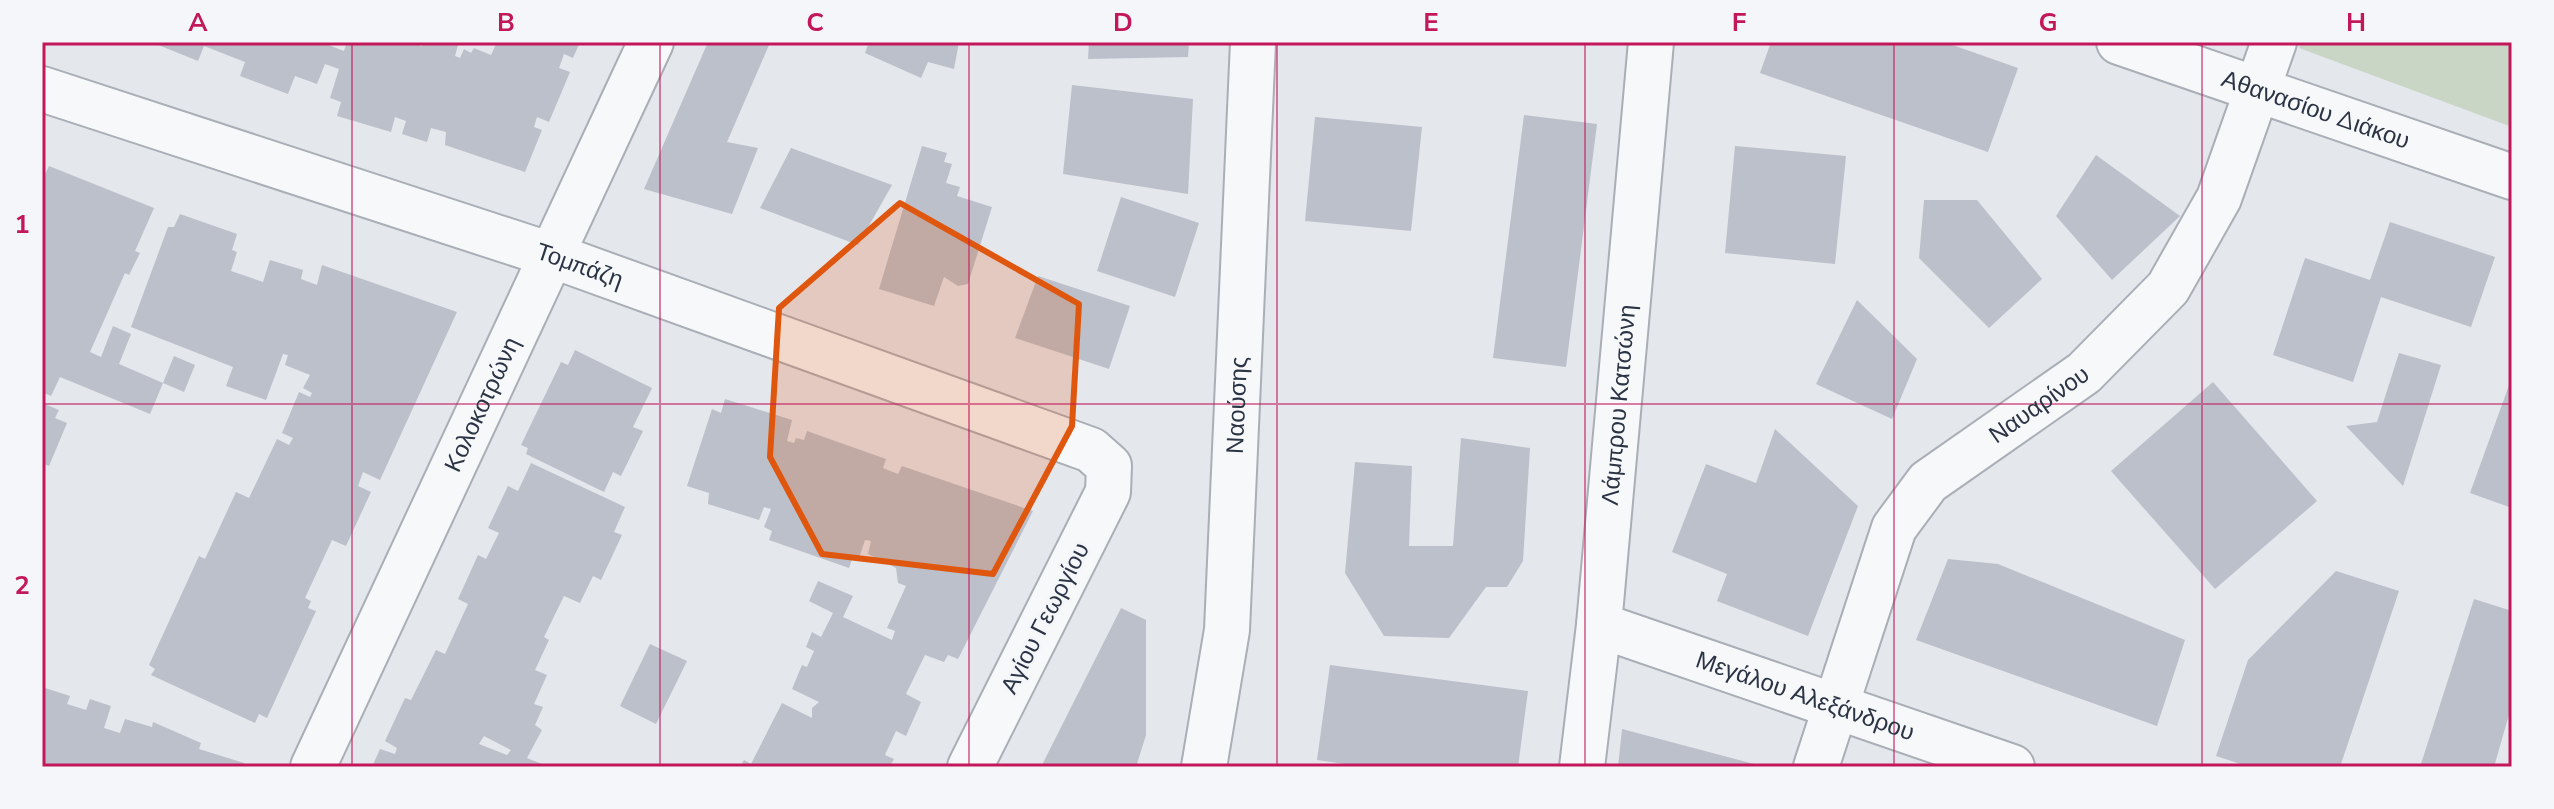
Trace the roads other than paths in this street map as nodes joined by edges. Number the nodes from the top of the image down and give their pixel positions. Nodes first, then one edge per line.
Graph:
1 (651, 42) edge
2 (1253, 42) edge
3 (1651, 42) edge
4 (2119, 42) edge
5 (2274, 42) edge
6 (42, 89) edge
7 (2258, 90) junction
8 (2512, 177) edge
9 (551, 255) junction
10 (1109, 466) joint
11 (1599, 625) junction
12 (1837, 707) junction
13 (313, 767) edge
14 (970, 767) edge
15 (1204, 767) edge
16 (1582, 767) edge
17 (1816, 767) edge
18 (2012, 767) edge

1 - 9 street, Κολοκοτρώνη
2 - 15 street, Ναούσης
3 - 11 street, Λάμπρου Κατσώνη
4 - 7 street, Αθανασίου Διάκου
5 - 7 street, Ναυαρίνου
6 - 9 street, Τομπάζη
7 - 8 street, Αθανασίου Διάκου
7 - 12 street, Ναυαρίνου
9 - 10 street, Τομπάζη
9 - 13 street, Κολοκοτρώνη
10 - 14 street, Αγίου Γεωργίου
11 - 12 street, Μεγάλου Αλεξάνδρου
11 - 16 street, Λάμπρου Κατσώνη
12 - 17 street, Ναυαρίνου
12 - 18 street, Μεγάλου Αλεξάνδρου

